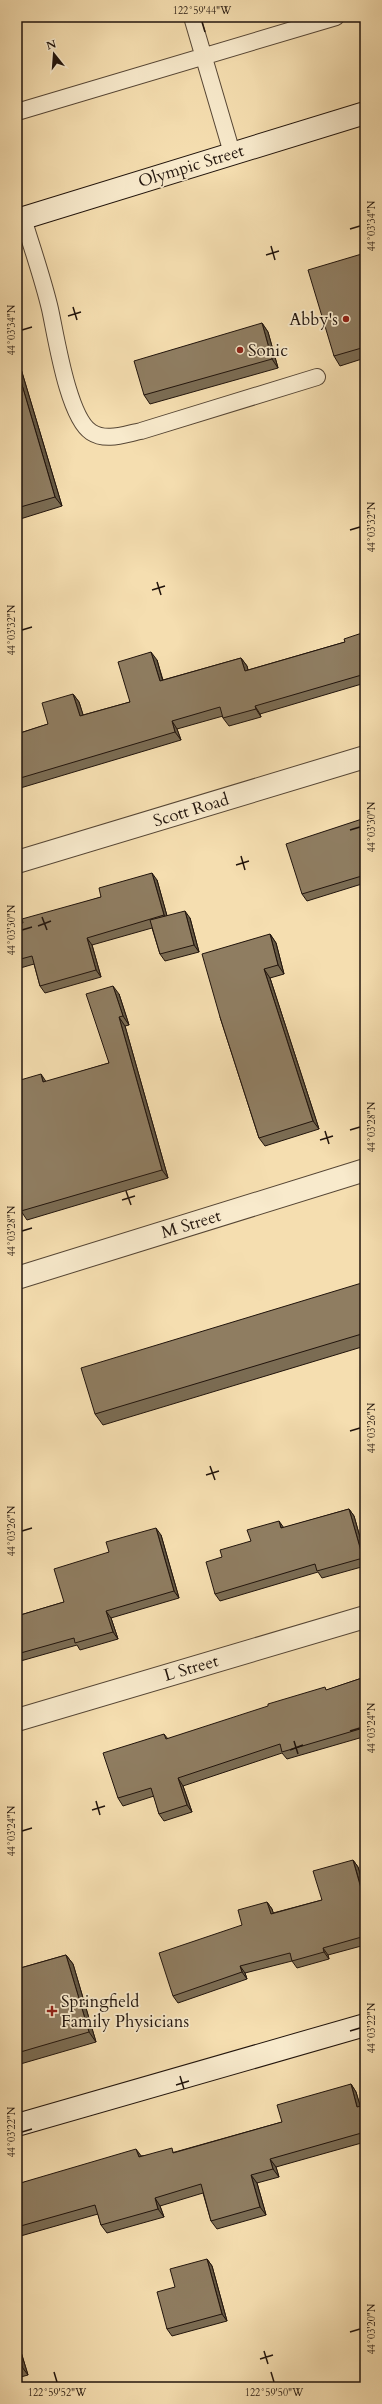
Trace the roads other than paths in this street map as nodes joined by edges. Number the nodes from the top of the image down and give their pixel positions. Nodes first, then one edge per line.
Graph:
1 (192, 17) edge
2 (336, 17) edge
3 (203, 57) junction
4 (17, 112) edge
5 (365, 113) edge
6 (232, 153) junction
7 (20, 219) edge
8 (317, 377) dead end
9 (365, 757) edge
10 (17, 862) edge
11 (365, 1170) edge
12 (17, 1278) edge
13 (365, 1617) edge
14 (17, 1720) edge
15 (365, 2025) edge
16 (17, 2125) edge

1 - 3 lane
2 - 3 lane
3 - 4 lane
3 - 6 lane
5 - 6 street, Olympic Street
6 - 7 street, Olympic Street
7 - 8 lane
9 - 10 street, Scott Road
11 - 12 street, M Street
13 - 14 street, L Street
15 - 16 street

